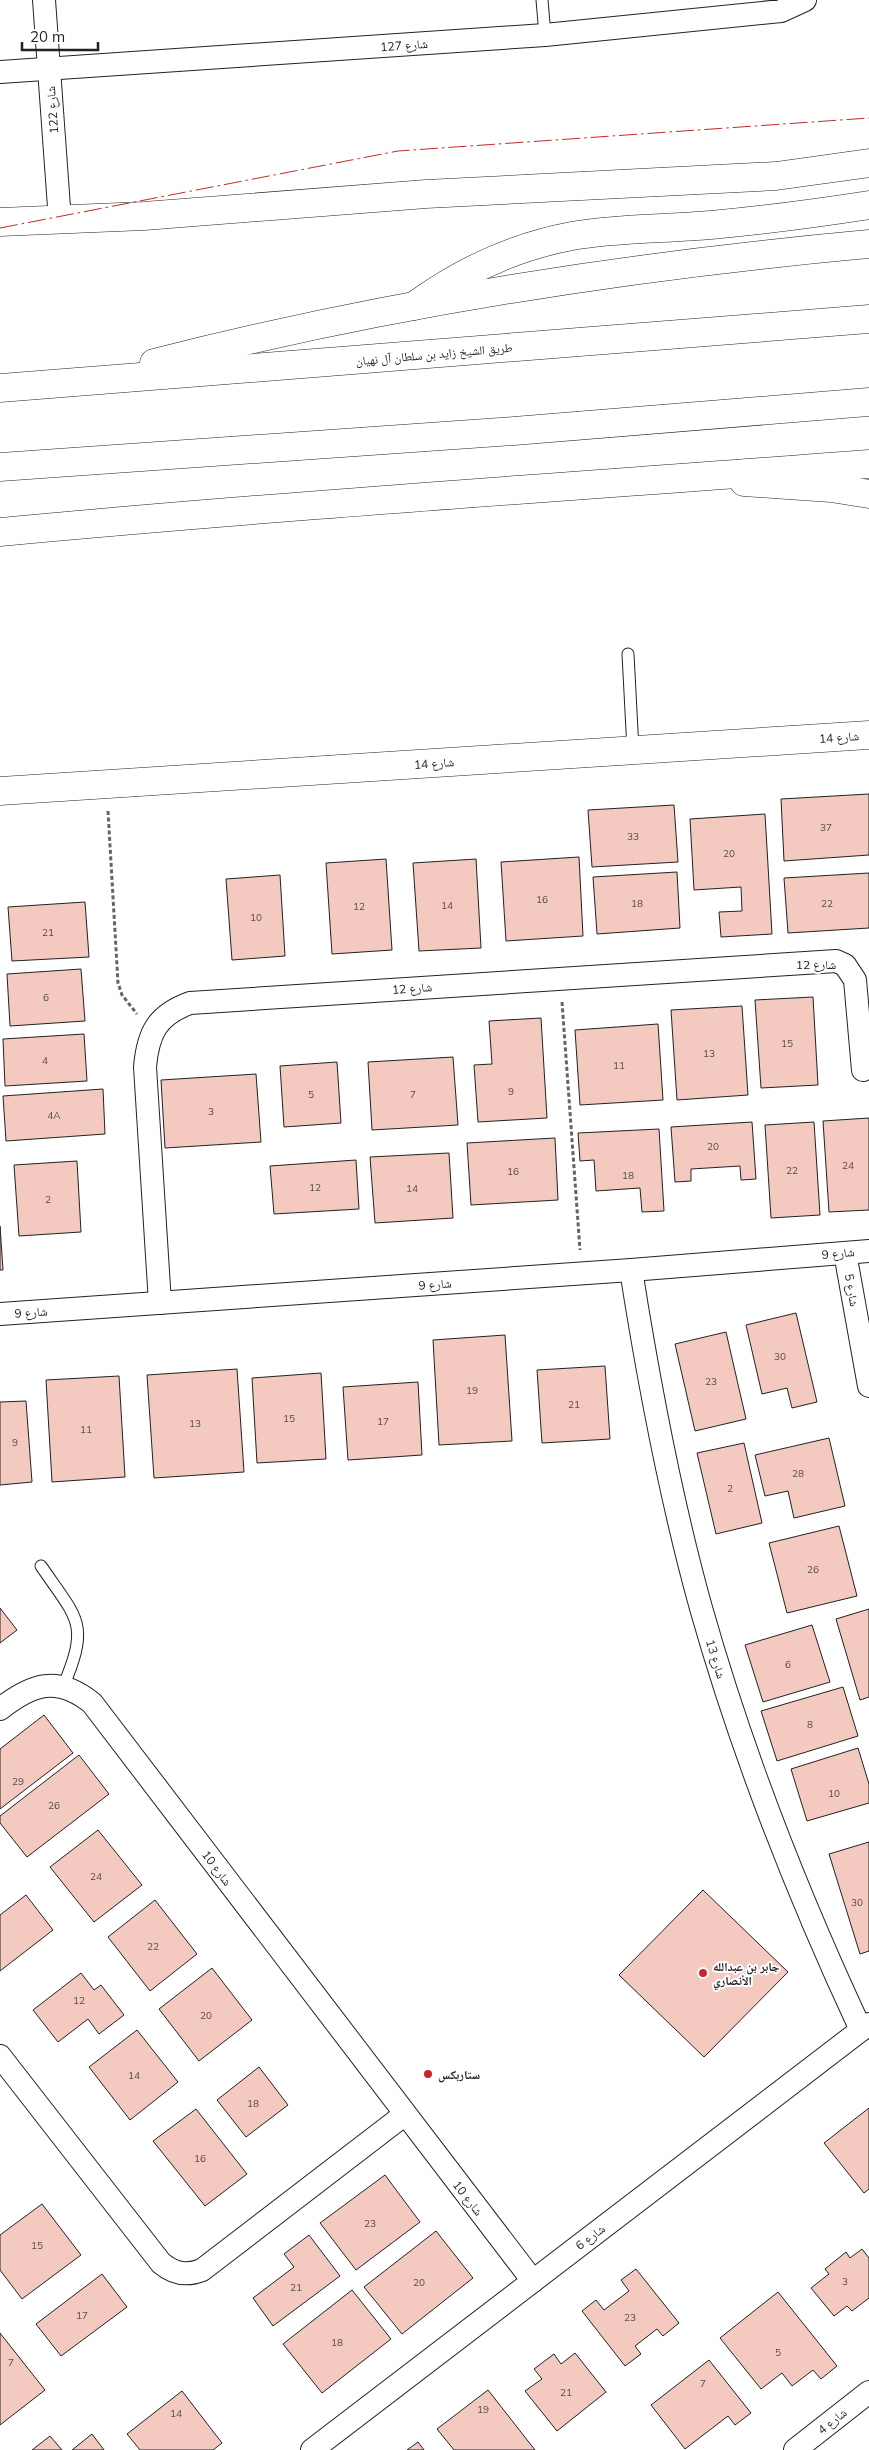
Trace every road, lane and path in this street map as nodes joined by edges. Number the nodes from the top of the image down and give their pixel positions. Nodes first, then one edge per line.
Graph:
1 (44, 0) edge
2 (542, 0) edge
3 (804, 0) edge
4 (545, 35) junction
5 (49, 68) junction
6 (0, 72) edge
7 (869, 163) edge
8 (869, 205) edge
9 (60, 221) junction
10 (0, 222) edge
11 (869, 244) edge
12 (414, 306) junction
13 (869, 319) edge
14 (79, 382) junction
15 (0, 388) edge
16 (869, 402) edge
17 (869, 464) edge
18 (0, 467) edge
19 (698, 479) junction
20 (869, 494) edge
21 (0, 532) edge
22 (628, 654) dead end
23 (869, 735) edge
24 (633, 750) junction
25 (106, 784) junction
26 (0, 791) edge
27 (560, 978) junction
28 (863, 992) edge
29 (157, 1025) junction
30 (863, 1070) dead end
31 (869, 1251) edge
32 (845, 1253) junction
33 (631, 1270) junction
34 (581, 1274) junction
35 (160, 1303) junction
36 (0, 1314) edge
37 (869, 1386) edge
38 (41, 1566) dead end
39 (63, 1687) junction
40 (0, 1709) edge
41 (865, 2027) edge
42 (0, 2056) edge
43 (404, 2115) junction
44 (533, 2282) junction
45 (869, 2392) edge
46 (312, 2450) edge
47 (795, 2450) edge

1 - 5 street, شارع 122
2 - 4 lane
3 - 4 street, شارع 127
4 - 5 street, شارع 127
5 - 6 street, شارع 127
5 - 9 street, شارع 122
7 - 9 main road
8 - 12 main road
9 - 10 main road
11 - 12 main road
12 - 14 main road
13 - 14 main road, طريق الشيخ زايد بن سلطان آل نهيان
14 - 15 main road, طريق الشيخ زايد بن سلطان آل نهيان
16 - 18 main road
17 - 19 main road
19 - 20 main road
19 - 21 main road
22 - 24 lane
23 - 24 main road, شارع 14
24 - 25 main road, شارع 14
25 - 26 main road, شارع 14
25 - 29 path
27 - 28 street, شارع 12
27 - 29 street, شارع 12
27 - 34 path
28 - 30 street, شارع 12
29 - 35 street, شارع 12
31 - 32 street, شارع 9
32 - 33 street, شارع 9
32 - 37 street, شارع 5
33 - 34 street, شارع 9
33 - 41 street, شارع 13
34 - 35 street, شارع 9
35 - 36 street, شارع 9
38 - 39 lane
39 - 40 street, شارع 10
39 - 43 street, شارع 10
41 - 44 street, شارع 6
42 - 43 street
43 - 44 street, شارع 10
44 - 46 street, شارع 6
45 - 47 street, شارع 4

